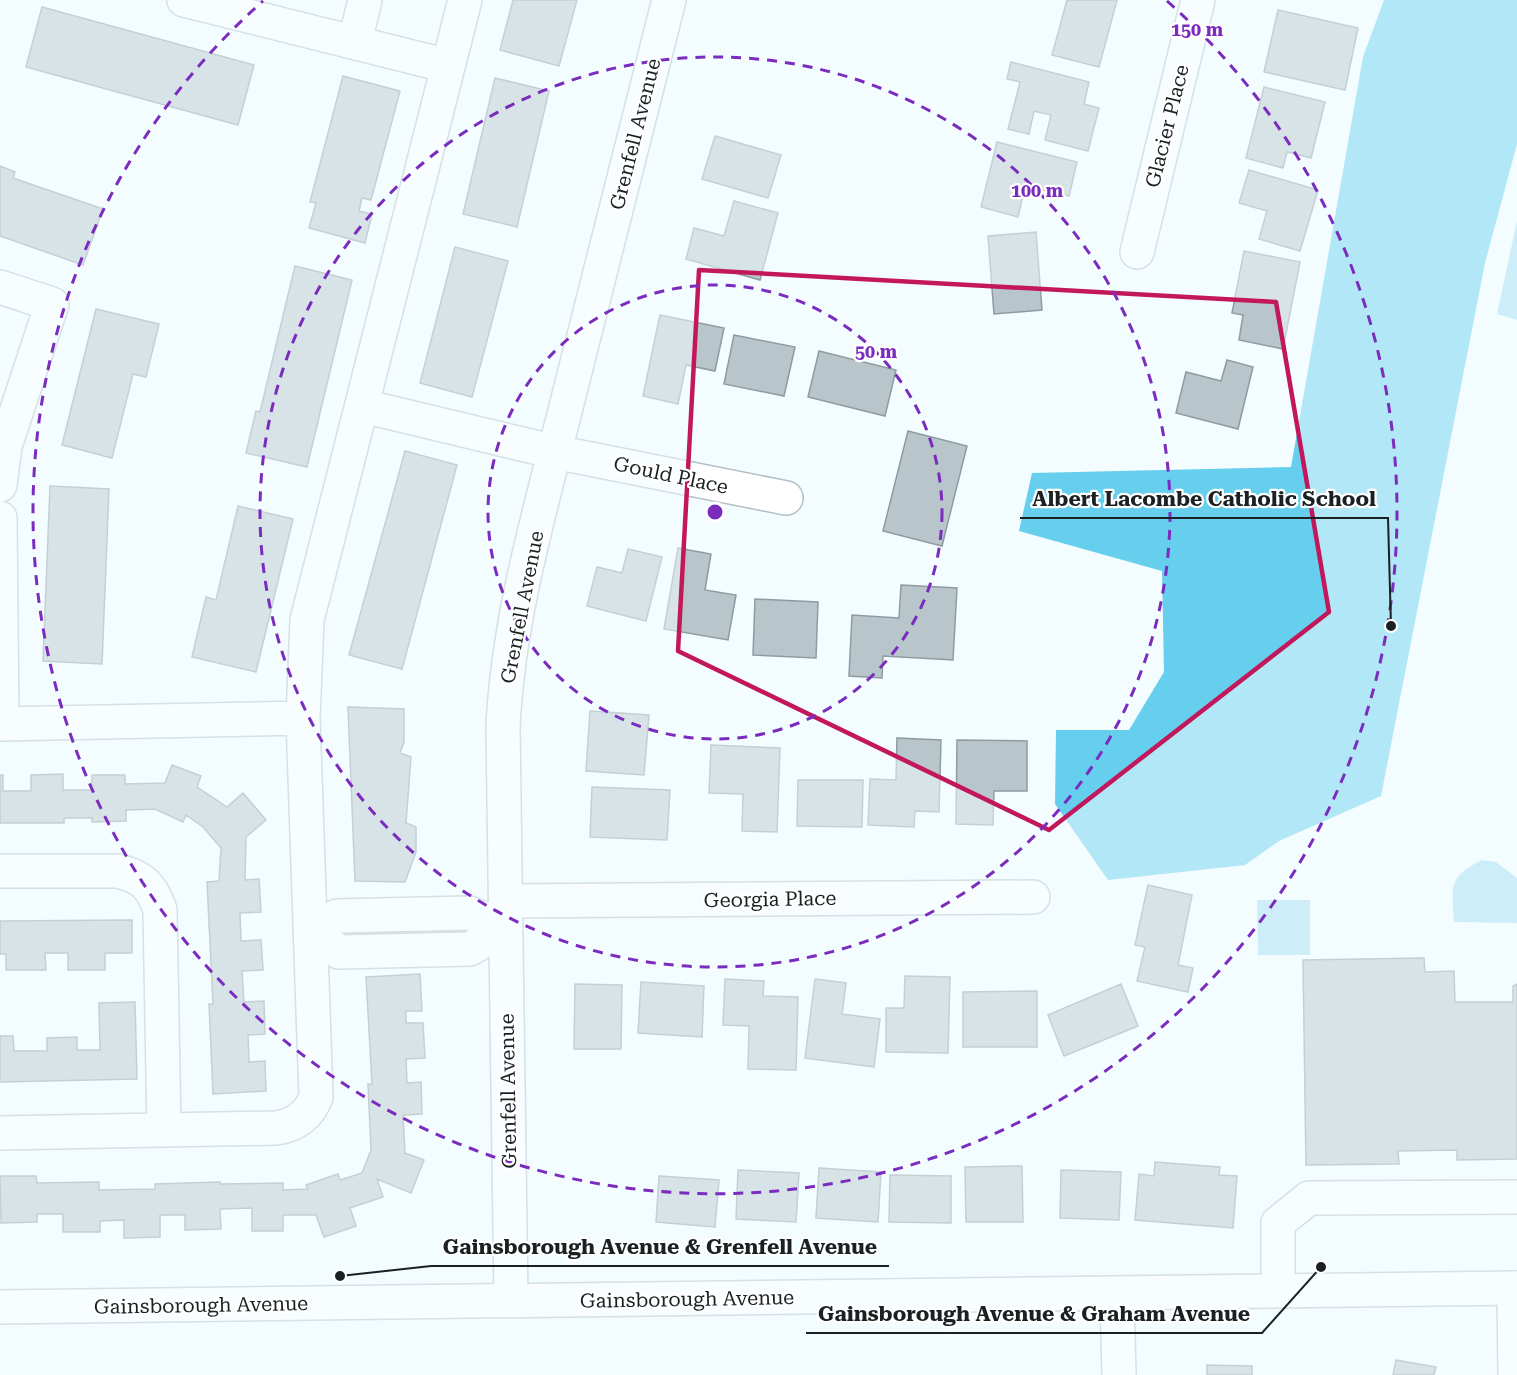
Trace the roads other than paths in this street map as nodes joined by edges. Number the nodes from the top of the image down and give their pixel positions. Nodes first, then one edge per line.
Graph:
1 (184, 0) edge
2 (365, 0) edge
3 (465, 0) edge
4 (669, 0) edge
5 (1198, 0) edge
6 (355, 41) junction
7 (448, 66) junction
8 (1137, 252) dead end
9 (0, 287) edge
10 (363, 406) junction
11 (555, 452) junction
12 (0, 485) edge
13 (786, 498) dead end
14 (0, 518) edge
15 (303, 718) junction
16 (1, 724) edge
17 (0, 872) edge
18 (1033, 897) dead end
19 (506, 914) junction
20 (311, 931) junction
21 (164, 1130) junction
22 (0, 1133) edge
23 (1517, 1197) edge
24 (1515, 1288) edge
25 (1278, 1291) junction
26 (1118, 1294) junction
27 (511, 1302) junction
28 (0, 1307) edge
29 (1119, 1375) edge
30 (1515, 1375) edge

1 - 6 street
2 - 6 street
3 - 7 street
4 - 11 street, Grenfell Avenue
5 - 8 street, Glacier Place
6 - 7 street
7 - 10 street
9 - 12 street
10 - 11 street, Gould Place
10 - 15 street
11 - 13 street, Gould Place
11 - 19 street, Grenfell Avenue
14 - 16 street
15 - 16 street
15 - 20 street
17 - 21 street
18 - 19 street, Georgia Place
19 - 20 street
19 - 27 street, Grenfell Avenue
20 - 21 street
21 - 22 street
23 - 25 street
24 - 25 street, Gainsborough Avenue
24 - 30 street
25 - 26 street, Gainsborough Avenue
26 - 27 street, Gainsborough Avenue
26 - 29 street
27 - 28 street, Gainsborough Avenue

